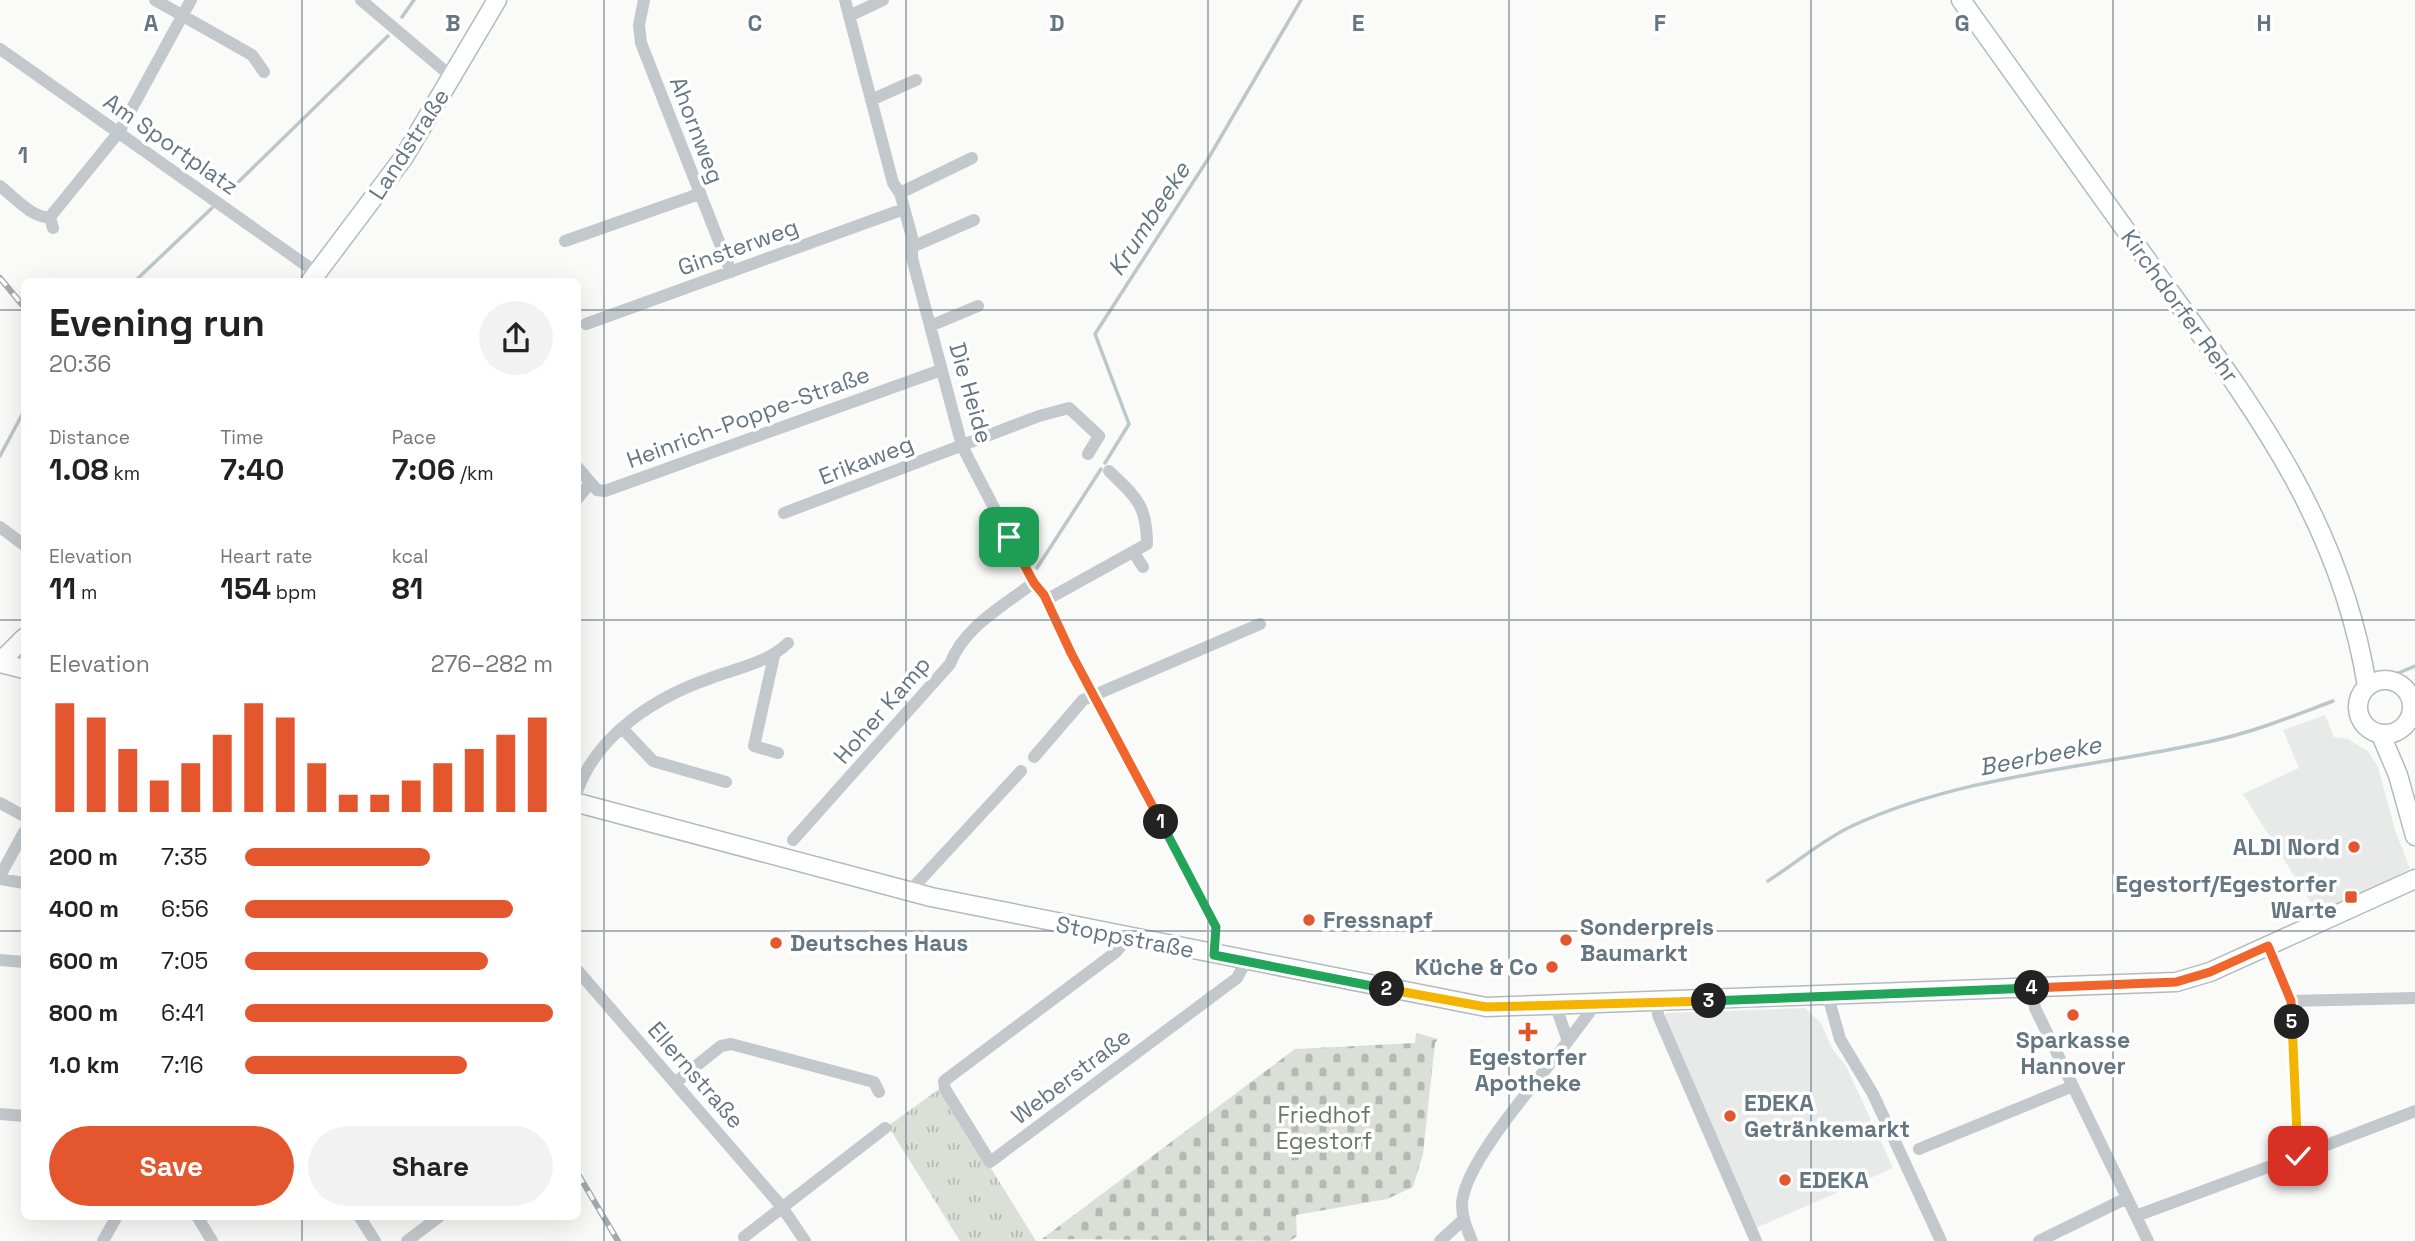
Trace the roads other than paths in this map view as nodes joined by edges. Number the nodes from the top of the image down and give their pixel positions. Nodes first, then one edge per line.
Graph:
1 (155, 0) edge
2 (191, 0) edge
3 (362, 0) edge
4 (497, 0) edge
5 (644, 0) edge
6 (845, 0) edge
7 (883, 0) edge
8 (1961, 0) edge
9 (183, 15) junction
10 (849, 16) junction
11 (0, 49) edge
12 (264, 72) dead end
13 (452, 77) junction
14 (916, 80) dead end
15 (871, 100) junction
16 (119, 132) junction
17 (972, 158) dead end
18 (0, 186) edge
19 (900, 193) junction
20 (699, 194) junction
21 (904, 209) junction
22 (974, 220) dead end
23 (565, 241) dead end
24 (912, 247) junction
25 (731, 272) junction
26 (314, 277) edge
27 (978, 306) dead end
28 (586, 324) dead end
29 (930, 326) junction
30 (941, 369) junction
31 (962, 446) junction
32 (1088, 454) dead end
33 (1109, 471) dead end
34 (581, 472) edge
35 (590, 483) junction
36 (581, 494) edge
37 (784, 513) dead end
38 (0, 527) edge
39 (21, 543) edge
40 (1134, 553) junction
41 (1143, 567) dead end
42 (1034, 583) junction
43 (1046, 600) junction
44 (1260, 624) dead end
45 (2359, 634) junction
46 (21, 641) edge
47 (788, 643) dead end
48 (774, 656) junction
49 (0, 662) edge
50 (21, 668) edge
51 (2401, 682) edge
52 (2367, 686) junction
53 (1093, 694) junction
54 (2413, 700) edge
55 (622, 728) junction
56 (2390, 733) junction
57 (778, 753) dead end
58 (1034, 757) dead end
59 (1021, 771) dead end
60 (581, 782) edge
61 (726, 782) dead end
62 (0, 803) edge
63 (581, 804) edge
64 (21, 814) edge
65 (2415, 836) edge
66 (21, 838) edge
67 (793, 840) dead end
68 (0, 877) edge
69 (2415, 879) edge
70 (21, 882) edge
71 (909, 892) junction
72 (1127, 937) junction
73 (2268, 946) junction
74 (1214, 955) junction
75 (0, 960) edge
76 (1246, 961) junction
77 (21, 962) edge
78 (581, 974) edge
79 (2032, 988) junction
80 (1828, 996) junction
81 (2415, 998) edge
82 (2291, 1001) junction
83 (1657, 1003) junction
84 (1595, 1005) junction
85 (1556, 1007) junction
86 (1568, 1041) junction
87 (676, 1082) junction
88 (2073, 1086) junction
89 (879, 1092) dead end
90 (2415, 1111) edge
91 (0, 1114) edge
92 (21, 1116) edge
93 (885, 1128) dead end
94 (1919, 1149) dead end
95 (2298, 1156) junction
96 (2127, 1198) junction
97 (782, 1207) junction
98 (2136, 1216) junction
99 (115, 1220) edge
100 (199, 1220) edge
101 (362, 1220) edge
102 (435, 1220) edge
103 (1463, 1220) junction
104 (744, 1237) dead end
105 (103, 1241) edge
106 (212, 1241) edge
107 (375, 1241) edge
108 (407, 1241) edge
109 (805, 1241) edge
110 (1440, 1241) edge
111 (1472, 1241) edge
112 (1756, 1241) edge
113 (1941, 1241) edge
114 (2039, 1241) edge
115 (2148, 1241) edge

1 - 9 street
2 - 9 street
3 - 13 street
4 - 13 main road, Landstraße
5 - 20 street, Ahornweg
6 - 10 street, Die Heide
7 - 10 street
8 - 45 main road, Kirchdorfer Rehr
9 - 12 street
9 - 16 street
10 - 15 street, Die Heide
11 - 16 street, Am Sportplatz
13 - 26 main road, Landstraße
14 - 15 street
15 - 19 street, Die Heide
16 - 18 street
16 - 26 street, Am Sportplatz
17 - 19 street
19 - 21 street, Die Heide
20 - 23 street
20 - 25 street, Ahornweg
21 - 24 street, Die Heide
21 - 25 street, Ginsterweg
22 - 24 street
24 - 29 street, Die Heide
25 - 28 street, Ginsterweg
27 - 29 street, Die Heide
29 - 30 street, Die Heide
30 - 31 street, Die Heide
30 - 35 street, Heinrich-Poppe-Straße
31 - 32 street, Erikaweg
31 - 37 street, Erikaweg
31 - 42 street, Die Heide
33 - 40 street
34 - 35 street
35 - 36 street
38 - 39 street
40 - 41 street
40 - 43 street
42 - 43 street, Die Heide
42 - 67 street, Hoher Kamp
43 - 53 street, Die Heide
44 - 53 street
45 - 51 main road, Kirchdorfer Rehr
45 - 52 main road, Kirchdorfer Rehr
46 - 49 main road
47 - 48 street
48 - 55 street
48 - 57 street
49 - 50 main road
51 - 52 main road
51 - 54 main road
52 - 56 main road
53 - 58 street
53 - 74 street, Die Heide
54 - 56 main road
55 - 60 street
55 - 61 street
56 - 65 main road
59 - 71 street
62 - 64 street
63 - 71 main road, Stoppstraße
66 - 68 street
68 - 70 street
69 - 73 main road, Stoppstraße
71 - 72 main road, Stoppstraße
72 - 74 main road, Stoppstraße
72 - 76 street, Weberstraße
73 - 79 main road, Stoppstraße
73 - 82 street
74 - 76 main road, Stoppstraße
75 - 77 street
76 - 85 main road, Stoppstraße
78 - 87 street, Ellernstraße
79 - 80 main road, Stoppstraße
79 - 88 street
80 - 83 main road, Stoppstraße
80 - 113 street
81 - 82 street
82 - 95 street
83 - 84 main road, Stoppstraße
83 - 112 street
84 - 85 main road, Stoppstraße
84 - 86 street
85 - 86 street
86 - 103 street
87 - 89 street
87 - 97 street, Ellernstraße
88 - 94 street
88 - 96 street
90 - 95 street
91 - 92 street
93 - 97 street
95 - 98 street
96 - 98 street
96 - 114 street
97 - 104 street
97 - 109 street, Ellernstraße
98 - 115 street
99 - 105 street
100 - 106 street
101 - 107 street
102 - 108 street
103 - 110 street
103 - 111 street

